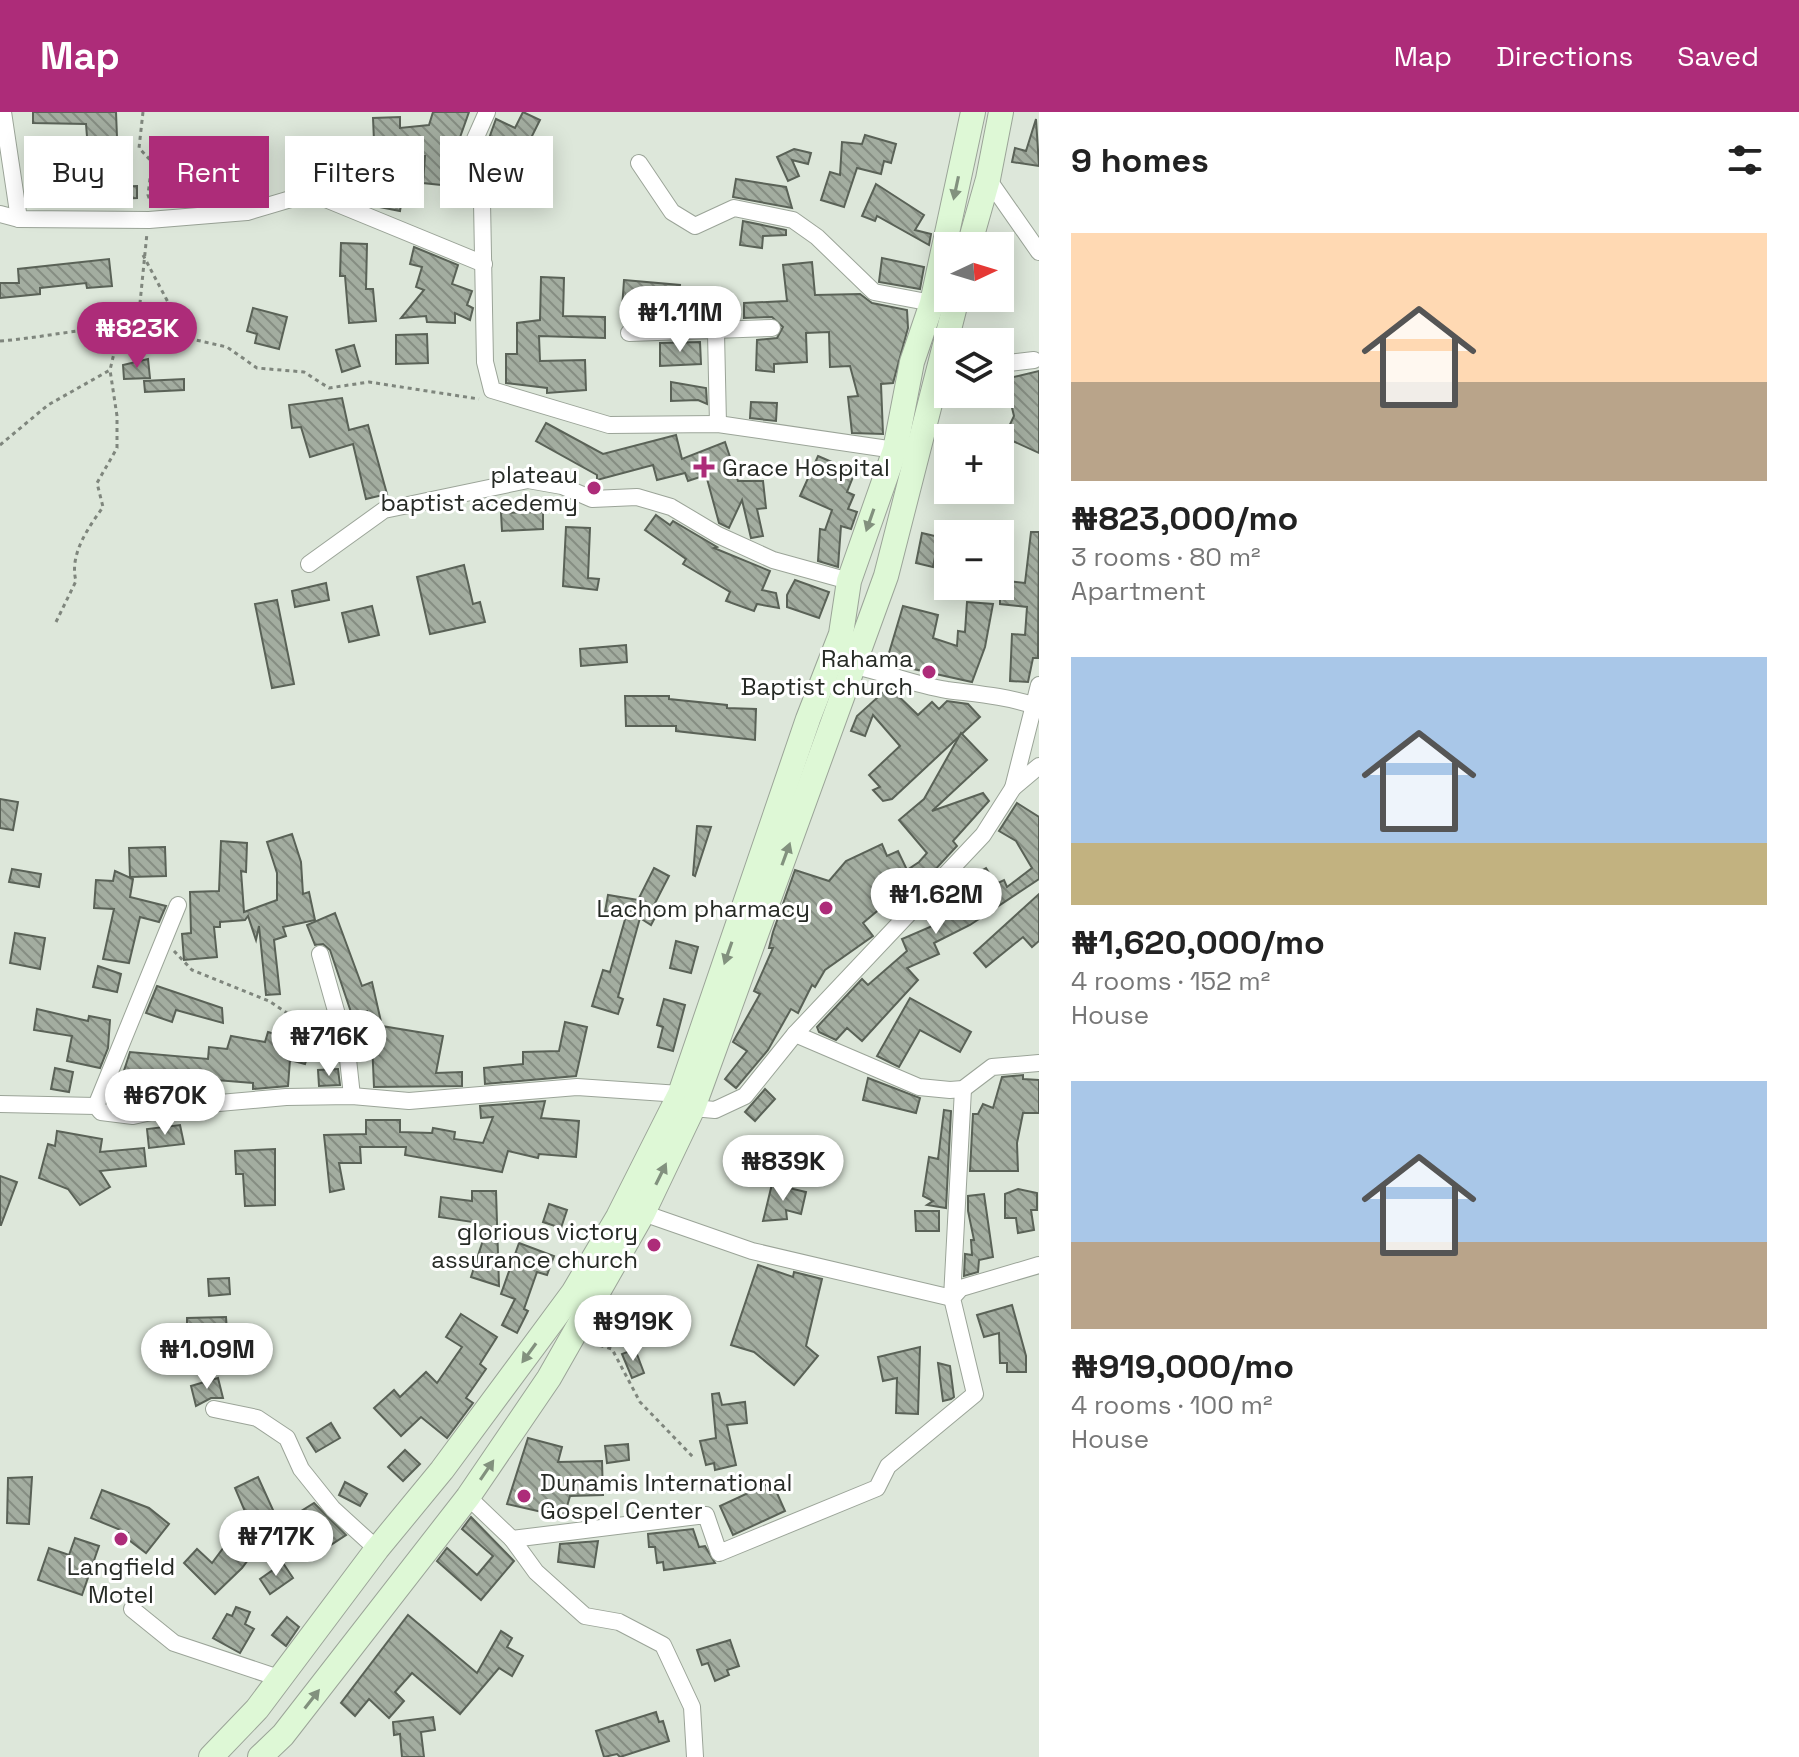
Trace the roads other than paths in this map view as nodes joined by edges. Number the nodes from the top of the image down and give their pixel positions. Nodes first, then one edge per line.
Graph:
1 (3, 112) edge
2 (487, 112) edge
3 (973, 112) edge
4 (1001, 112) edge
5 (639, 163) dead end
6 (988, 179) junction
7 (0, 214) edge
8 (19, 219) junction
9 (973, 232) edge
10 (1039, 252) edge
11 (484, 264) junction
12 (932, 303) junction
13 (772, 328) dead end
14 (629, 333) dead end
15 (716, 333) junction
16 (1034, 360) dead end
17 (1014, 362) edge
18 (934, 387) edge
19 (718, 424) junction
20 (895, 450) junction
21 (309, 564) dead end
22 (849, 581) junction
23 (855, 666) junction
24 (1039, 685) edge
25 (1033, 705) junction
26 (1039, 766) edge
27 (1013, 788) junction
28 (178, 905) dead end
29 (320, 954) dead end
30 (795, 1034) junction
31 (1039, 1063) edge
32 (963, 1089) junction
33 (352, 1096) junction
34 (686, 1101) junction
35 (0, 1104) edge
36 (96, 1106) junction
37 (643, 1213) junction
38 (1039, 1265) edge
39 (952, 1298) junction
40 (214, 1409) dead end
41 (468, 1497) junction
42 (512, 1539) junction
43 (377, 1549) junction
44 (132, 1609) dead end
45 (279, 1678) junction
46 (211, 1757) edge
47 (260, 1757) edge
48 (695, 1757) edge

1 - 8 street
2 - 11 street
3 -> 12 main road
4 - 6 main road
5 - 12 street
6 - 9 main road
6 - 10 street
7 - 8 street
8 - 11 street
11 - 19 street
12 - 20 main road
13 - 15 street
14 - 15 street
15 - 19 street
16 - 17 street
18 - 23 main road
19 - 20 street
20 -> 22 main road
21 - 22 street
22 -> 34 main road
23 - 25 street
34 -> 23 main road
24 - 25 street
25 - 27 street
26 - 27 street
27 - 30 street
28 - 36 street
29 - 33 street
30 - 32 street
30 - 34 street
31 - 32 street
32 - 39 street
33 - 34 street
33 - 36 street
37 -> 34 main road
34 -> 43 main road
35 - 36 street
37 - 39 street
41 -> 37 main road
38 - 39 street
39 - 42 street
40 - 43 street
41 - 42 street
47 -> 41 main road
42 - 48 street
43 - 45 main road
44 - 45 street
45 - 46 main road

